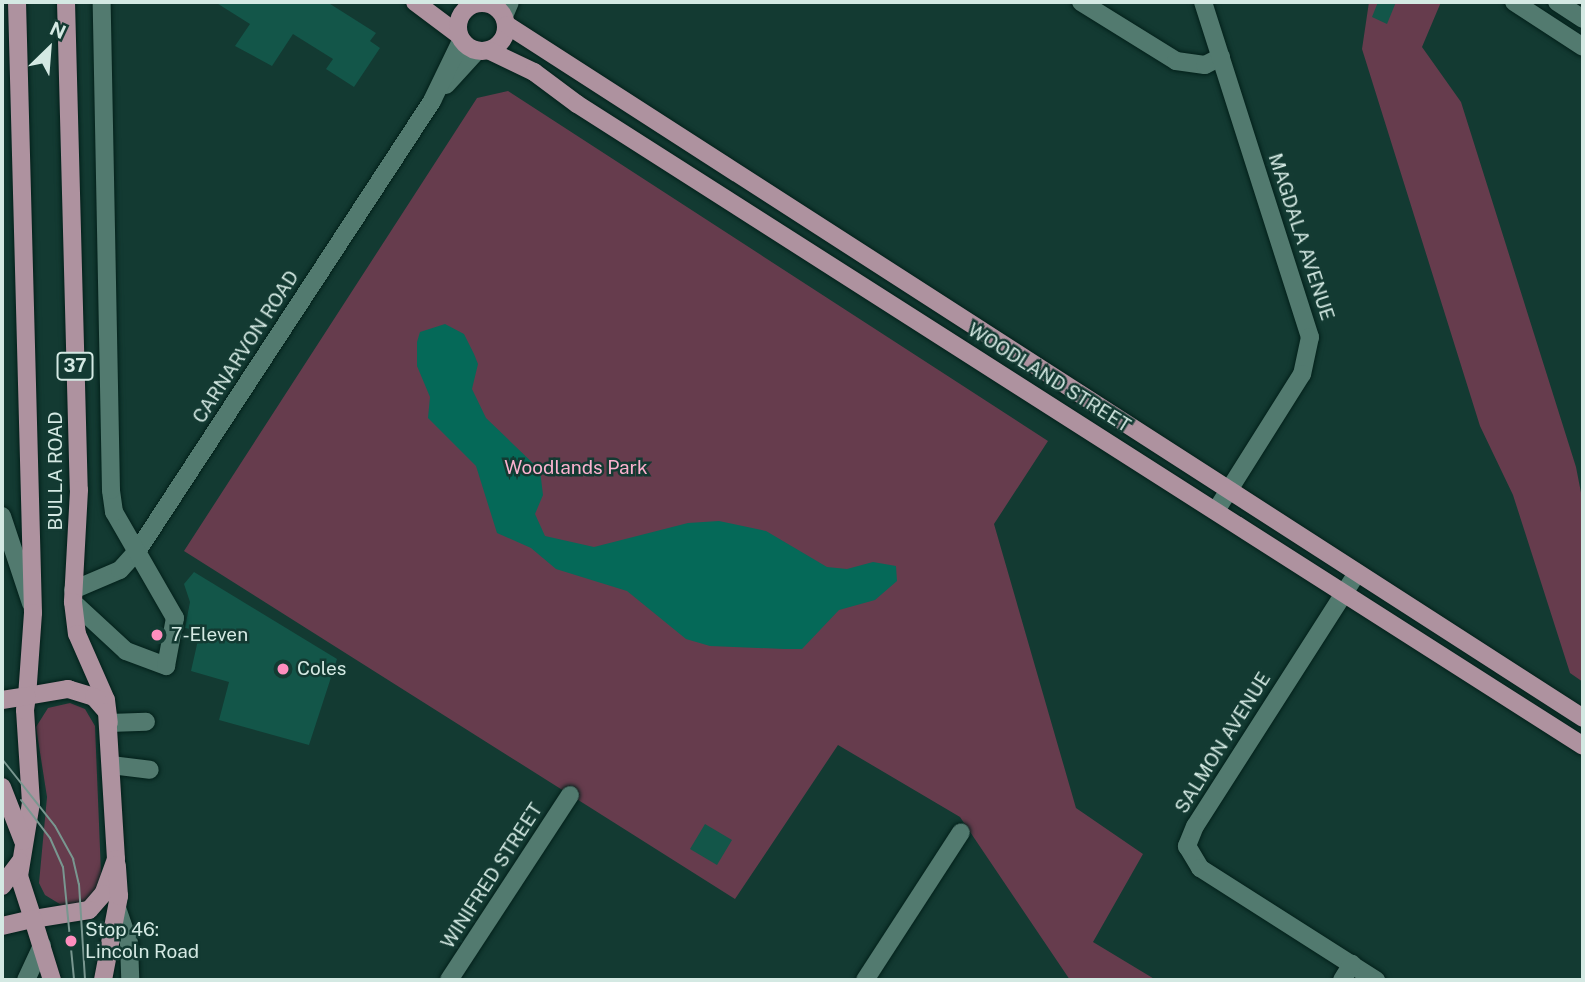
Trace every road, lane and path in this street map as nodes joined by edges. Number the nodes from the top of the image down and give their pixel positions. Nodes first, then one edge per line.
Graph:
1 (17, 2) edge
2 (66, 2) edge
3 (102, 2) edge
4 (415, 2) edge
5 (480, 2) edge
6 (1081, 2) edge
7 (1203, 2) edge
8 (1514, 2) edge
9 (1559, 2) edge
10 (507, 14) edge
11 (1583, 19) edge
12 (1547, 23) junction
13 (460, 38) junction
14 (1583, 47) edge
15 (484, 51) junction
16 (1221, 57) junction
17 (432, 101) junction
18 (724, 167) junction
19 (710, 188) junction
20 (1228, 489) junction
21 (1217, 509) junction
22 (2, 516) edge
23 (138, 550) junction
24 (1357, 573) junction
25 (1344, 592) junction
26 (73, 596) junction
27 (32, 606) junction
28 (27, 696) junction
29 (2, 700) edge
30 (1583, 718) edge
31 (146, 722) dead end
32 (109, 723) junction
33 (1583, 746) edge
34 (111, 765) junction
35 (150, 770) dead end
36 (2, 787) edge
37 (570, 795) dead end
38 (961, 832) dead end
39 (23, 841) junction
40 (116, 855) junction
41 (20, 862) junction
42 (2, 886) edge
43 (117, 908) junction
44 (33, 919) junction
45 (2, 926) edge
46 (42, 946) junction
47 (1352, 964) junction
48 (26, 980) edge
49 (52, 980) edge
50 (103, 980) edge
51 (130, 980) edge
52 (449, 980) edge
53 (865, 980) edge
54 (1342, 980) edge
55 (1377, 980) edge

1 - 27 main road, BULLA ROAD
2 - 26 main road, BULLA ROAD / 37
3 - 23 street
4 - 13 main road
5 - 10 main road
5 - 13 main road
6 - 16 street
7 - 16 street, MAGDALA AVENUE
8 - 12 street
9 - 11 street
9 - 12 street
10 - 15 main road
10 - 18 main road, WOODLAND STREET
12 - 14 street
13 - 15 main road
13 - 17 street, CARNARVON ROAD
15 - 17 street, CARNARVON ROAD
15 - 19 main road, WOODLAND STREET
16 - 20 street, MAGDALA AVENUE
17 - 23 street, CARNARVON ROAD
18 - 19 main road
18 - 20 main road, WOODLAND STREET
19 - 21 main road, WOODLAND STREET
20 - 21 street, MAGDALA AVENUE
20 - 24 main road, WOODLAND STREET
21 - 25 main road, WOODLAND STREET
22 - 27 street
23 - 26 street, CARNARVON ROAD
23 - 26 street
24 - 25 street, SALMON AVENUE
24 - 30 main road, WOODLAND STREET
25 - 33 main road, WOODLAND STREET
25 - 47 street, SALMON AVENUE
26 - 32 main road, BULLA ROAD / 37
27 - 28 main road, BULLA ROAD
28 - 29 main road
28 - 32 main road
28 - 39 main road, BULLA ROAD
31 - 32 street
32 - 34 main road, 37
34 - 35 street
34 - 40 main road, 37
36 - 39 main road
37 - 52 street, WINIFRED STREET
38 - 53 street
39 - 41 main road, BULLA ROAD
40 - 43 main road
40 - 44 main road, 37
41 - 42 main road
41 - 44 main road
43 - 50 main road
43 - 51 street
44 - 45 main road, 37
44 - 46 main road
46 - 48 street
46 - 49 main road
47 - 54 street
47 - 55 street, SALMON AVENUE

